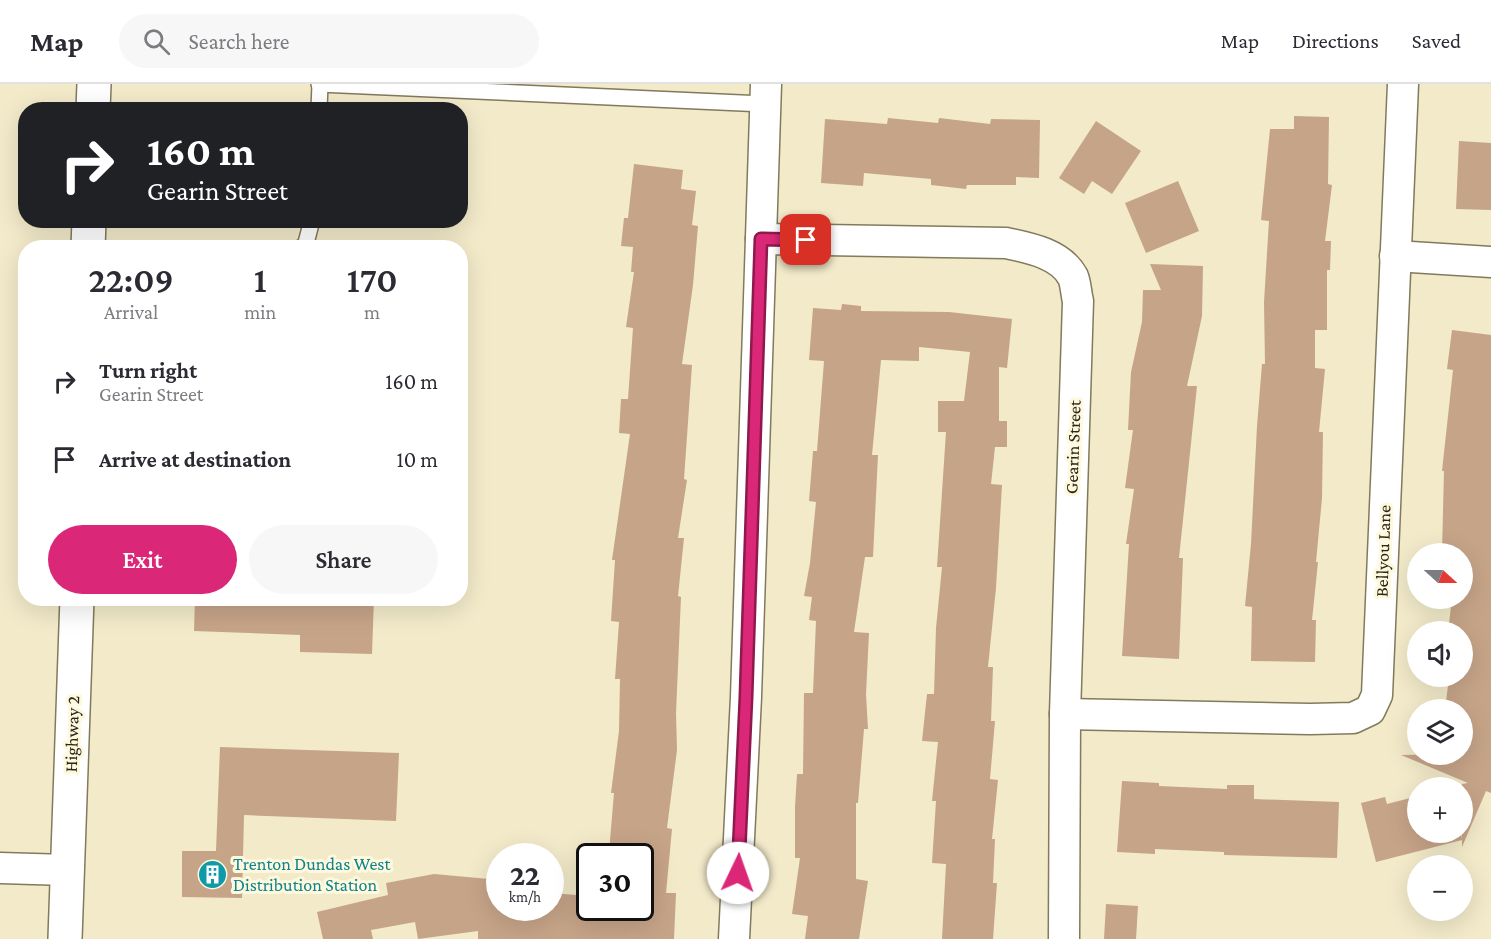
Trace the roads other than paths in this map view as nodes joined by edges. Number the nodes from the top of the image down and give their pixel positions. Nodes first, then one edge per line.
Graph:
1 (94, 84) edge
2 (320, 84) edge
3 (1403, 84) edge
4 (766, 94) edge
5 (93, 102) edge
6 (319, 102) edge
7 (761, 239) junction
8 (1395, 256) junction
9 (1491, 262) edge
10 (77, 606) edge
11 (1065, 714) junction
12 (0, 868) edge
13 (68, 870) junction
14 (65, 939) edge
15 (734, 939) edge
16 (1064, 939) edge

1 - 5 main road
2 - 4 lane
2 - 6 lane
3 - 8 street, Bellyou Lane
4 - 7 street
7 - 11 street, Gearin Street
7 - 15 street
8 - 9 street
8 - 11 street, Bellyou Lane
10 - 13 main road, Highway 2
11 - 16 street, Gearin Street
12 - 13 street
13 - 14 main road, Highway 2

